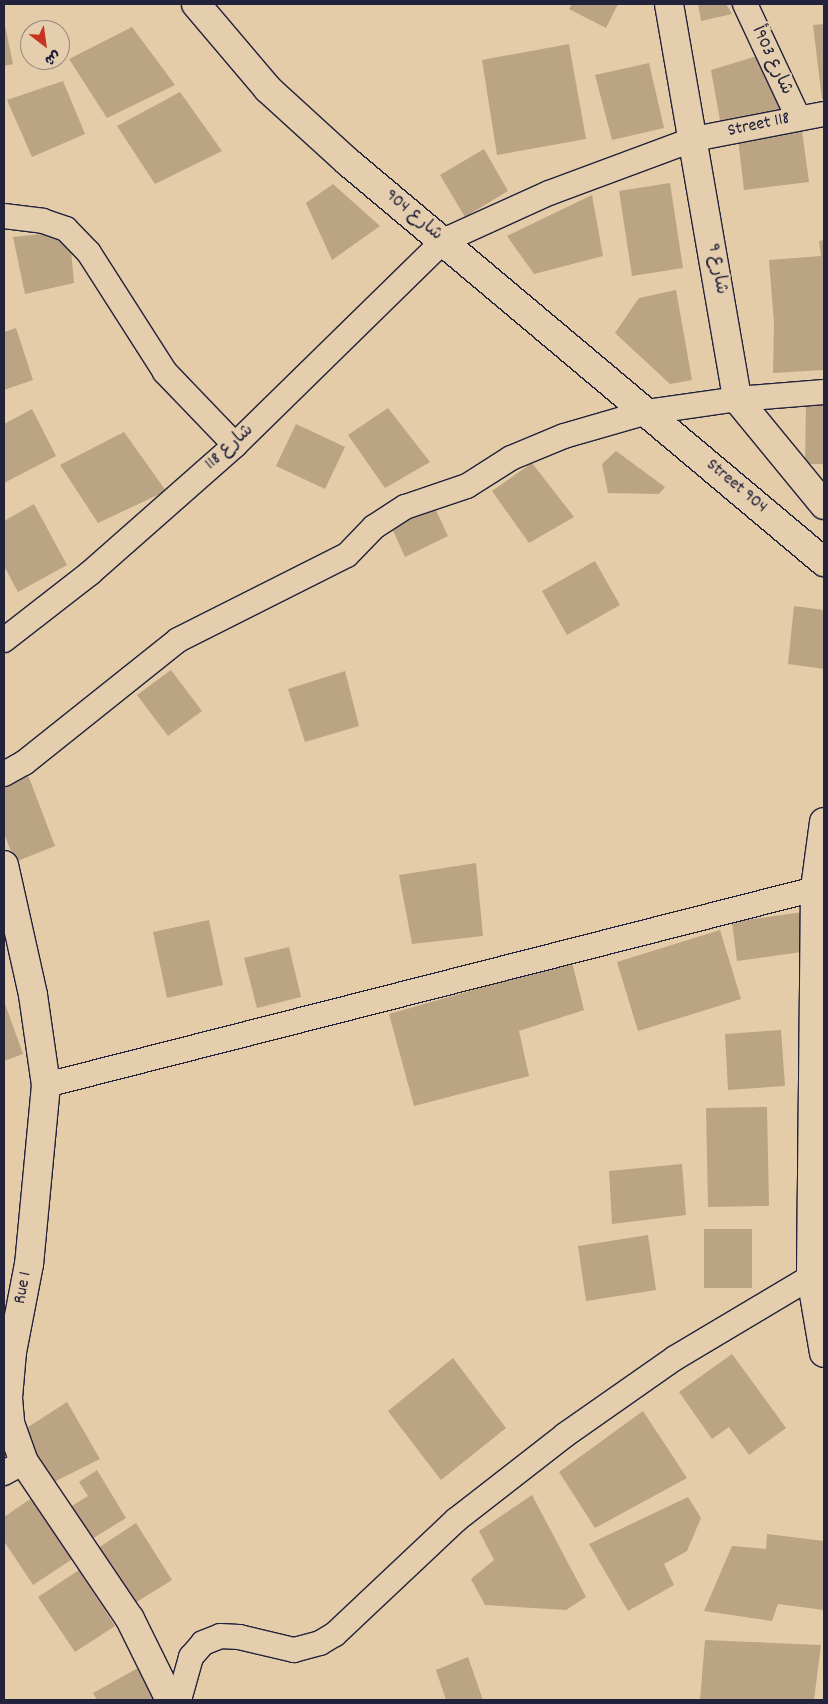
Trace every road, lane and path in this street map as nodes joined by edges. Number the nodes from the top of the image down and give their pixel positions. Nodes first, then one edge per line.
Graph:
1 (196, 4) edge
2 (670, 4) edge
3 (745, 4) edge
4 (824, 114) edge
5 (798, 118) junction
6 (694, 139) junction
7 (4, 216) edge
8 (442, 241) junction
9 (824, 392) edge
10 (737, 399) junction
11 (647, 412) junction
12 (234, 445) junction
13 (824, 506) edge
14 (824, 562) edge
15 (4, 640) edge
16 (4, 774) edge
17 (824, 822) edge
18 (4, 865) edge
19 (815, 889) junction
20 (10, 924) edge
21 (46, 1085) junction
22 (817, 1295) edge
23 (824, 1353) edge
24 (14, 1467) edge
25 (170, 1700) edge
26 (179, 1700) edge

1 - 8 street, شارع 904
2 - 6 street, شارع 9
3 - 5 street, شارع 903أ
4 - 5 street, Street 118
5 - 6 street, Street 118
6 - 8 street, Street 118
6 - 10 street, شارع 9
7 - 12 street
8 - 11 street, شارع 904
8 - 12 street, شارع 118
9 - 10 street
10 - 11 street
10 - 13 street, شارع 9
11 - 14 street, Street 904
11 - 16 street
12 - 15 street, شارع 118
17 - 19 street
18 - 20 street, Rue 1
19 - 21 street
19 - 22 street
20 - 21 street, Rue 1
21 - 24 street, Rue 1
22 - 23 street
22 - 26 street
24 - 25 street, Rue 1

